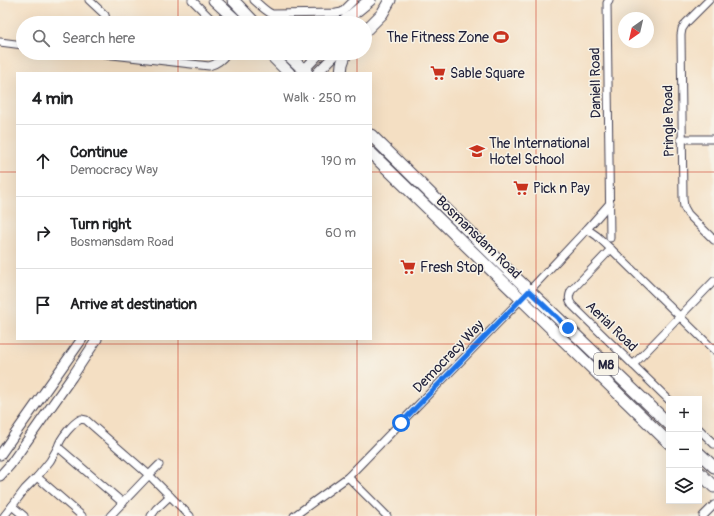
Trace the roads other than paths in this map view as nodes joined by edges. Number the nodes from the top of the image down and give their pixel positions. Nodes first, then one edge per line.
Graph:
1 (89, 0) edge
2 (192, 0) edge
3 (214, 0) edge
4 (254, 0) edge
5 (354, 0) edge
6 (371, 0) edge
7 (390, 0) edge
8 (609, 0) edge
9 (709, 0) edge
10 (236, 3) edge
11 (105, 16) edge
12 (208, 16) edge
13 (231, 16) edge
14 (248, 16) edge
15 (253, 16) edge
16 (351, 16) edge
17 (356, 16) edge
18 (372, 18) edge
19 (372, 24) edge
20 (0, 42) edge
21 (16, 44) edge
22 (156, 60) edge
23 (220, 60) edge
24 (276, 60) edge
25 (293, 60) edge
26 (314, 60) edge
27 (330, 60) edge
28 (343, 60) edge
29 (288, 72) edge
30 (304, 72) edge
31 (318, 72) edge
32 (341, 72) edge
33 (372, 136) edge
34 (681, 139) junction
35 (714, 139) edge
36 (372, 154) edge
37 (610, 203) junction
38 (587, 229) junction
39 (610, 238) dead end
40 (714, 240) edge
41 (611, 249) junction
42 (714, 281) edge
43 (529, 291) junction
44 (521, 300) junction
45 (680, 317) junction
46 (81, 340) edge
47 (96, 340) edge
48 (714, 350) edge
49 (633, 365) junction
50 (666, 397) edge
51 (666, 421) edge
52 (702, 432) edge
53 (666, 440) edge
54 (714, 444) edge
55 (58, 446) junction
56 (0, 455) edge
57 (702, 456) edge
58 (160, 465) dead end
59 (714, 467) edge
60 (149, 475) junction
61 (702, 475) edge
62 (0, 476) edge
63 (37, 477) junction
64 (348, 478) junction
65 (714, 487) edge
66 (170, 496) junction
67 (123, 503) junction
68 (714, 505) edge
69 (12, 506) junction
70 (4, 516) edge
71 (24, 516) edge
72 (82, 516) edge
73 (110, 516) edge
74 (151, 516) edge
75 (190, 516) edge
76 (294, 516) edge
77 (387, 516) edge
78 (703, 516) edge

1 - 11 street
2 - 12 street
3 - 13 main road
4 - 5 street
6 - 16 main road
6 - 17 main road
7 - 18 main road
7 - 19 main road
8 - 37 street, Daniell Road
9 - 34 street, Pringle Road
10 - 14 main road
10 - 15 main road
20 - 21 street
22 - 23 street
24 - 29 main road
25 - 30 main road
26 - 30 main road
27 - 31 main road
28 - 32 main road
33 - 43 main road, Bosmansdam Road / M8
34 - 35 street
34 - 40 street, Pringle Road
36 - 44 main road, Bosmansdam Road / M8
37 - 38 street, Democracy Way
37 - 39 street, Daniell Road
38 - 41 street
38 - 43 street, Democracy Way
41 - 45 street
41 - 49 street, Aerial Road
42 - 45 street
43 - 44 street, Democracy Way
43 - 51 main road, Bosmansdam Road / M8
44 - 53 main road, Bosmansdam Road / M8
44 - 64 street, Democracy Way
45 - 48 street
45 - 49 street
46 - 56 main road
47 - 62 main road
49 - 50 street, Aerial Road
52 - 54 street
55 - 60 street
55 - 63 street
55 - 67 street
57 - 59 main road
58 - 60 street
60 - 66 street
60 - 67 street
61 - 65 main road
63 - 69 street
63 - 72 street
64 - 76 street, Democracy Way
64 - 77 street
66 - 74 street
66 - 75 street
67 - 73 street
68 - 78 street
69 - 70 street
69 - 71 street

